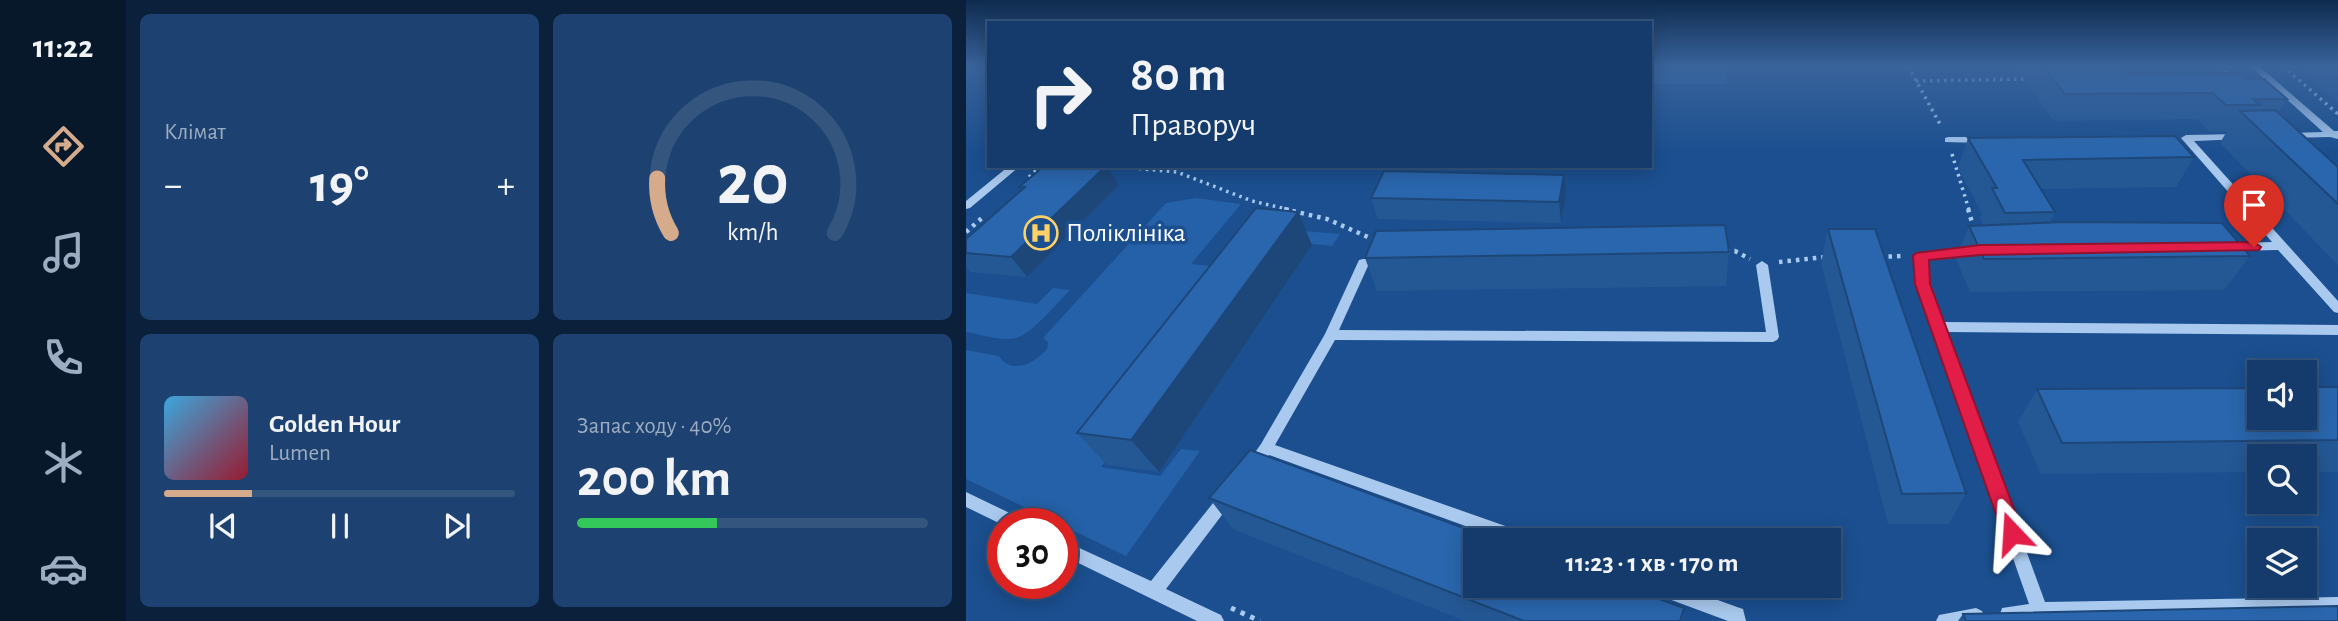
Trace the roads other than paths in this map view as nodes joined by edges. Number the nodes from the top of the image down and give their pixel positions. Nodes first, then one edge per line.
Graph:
1 (2288, 95) edge
2 (2279, 136) edge
3 (2336, 136) edge
4 (2253, 137) edge
5 (2186, 138) junction
6 (2172, 139) edge
7 (1948, 140) dead end
8 (1990, 140) edge
9 (1013, 168) edge
10 (966, 206) edge
11 (2213, 247) edge
12 (2281, 247) junction
13 (1994, 250) edge
14 (1404, 253) edge
15 (1762, 265) road end
16 (2338, 309) edge
17 (1938, 327) junction
18 (2338, 330) edge
19 (1331, 335) junction
20 (1266, 448) junction
21 (966, 499) edge
22 (987, 510) edge
23 (1491, 528) edge
24 (1078, 555) edge
25 (1153, 592) junction
26 (1690, 598) edge
27 (2338, 605) edge
28 (2040, 611) junction
29 (1215, 621) edge
30 (1737, 621) edge
31 (1945, 621) edge

1 - 3 street
2 - 3 street
4 - 5 street
5 - 6 street
5 - 12 street
7 - 8 street
9 - 10 street
11 - 12 street
12 - 16 street
13 - 17 street
14 - 19 street
15 - 19 street
17 - 18 street
17 - 28 street
19 - 20 street
20 - 23 street
20 - 25 street
21 - 22 street
24 - 25 street
25 - 29 street
26 - 30 street
27 - 28 street
28 - 31 street

